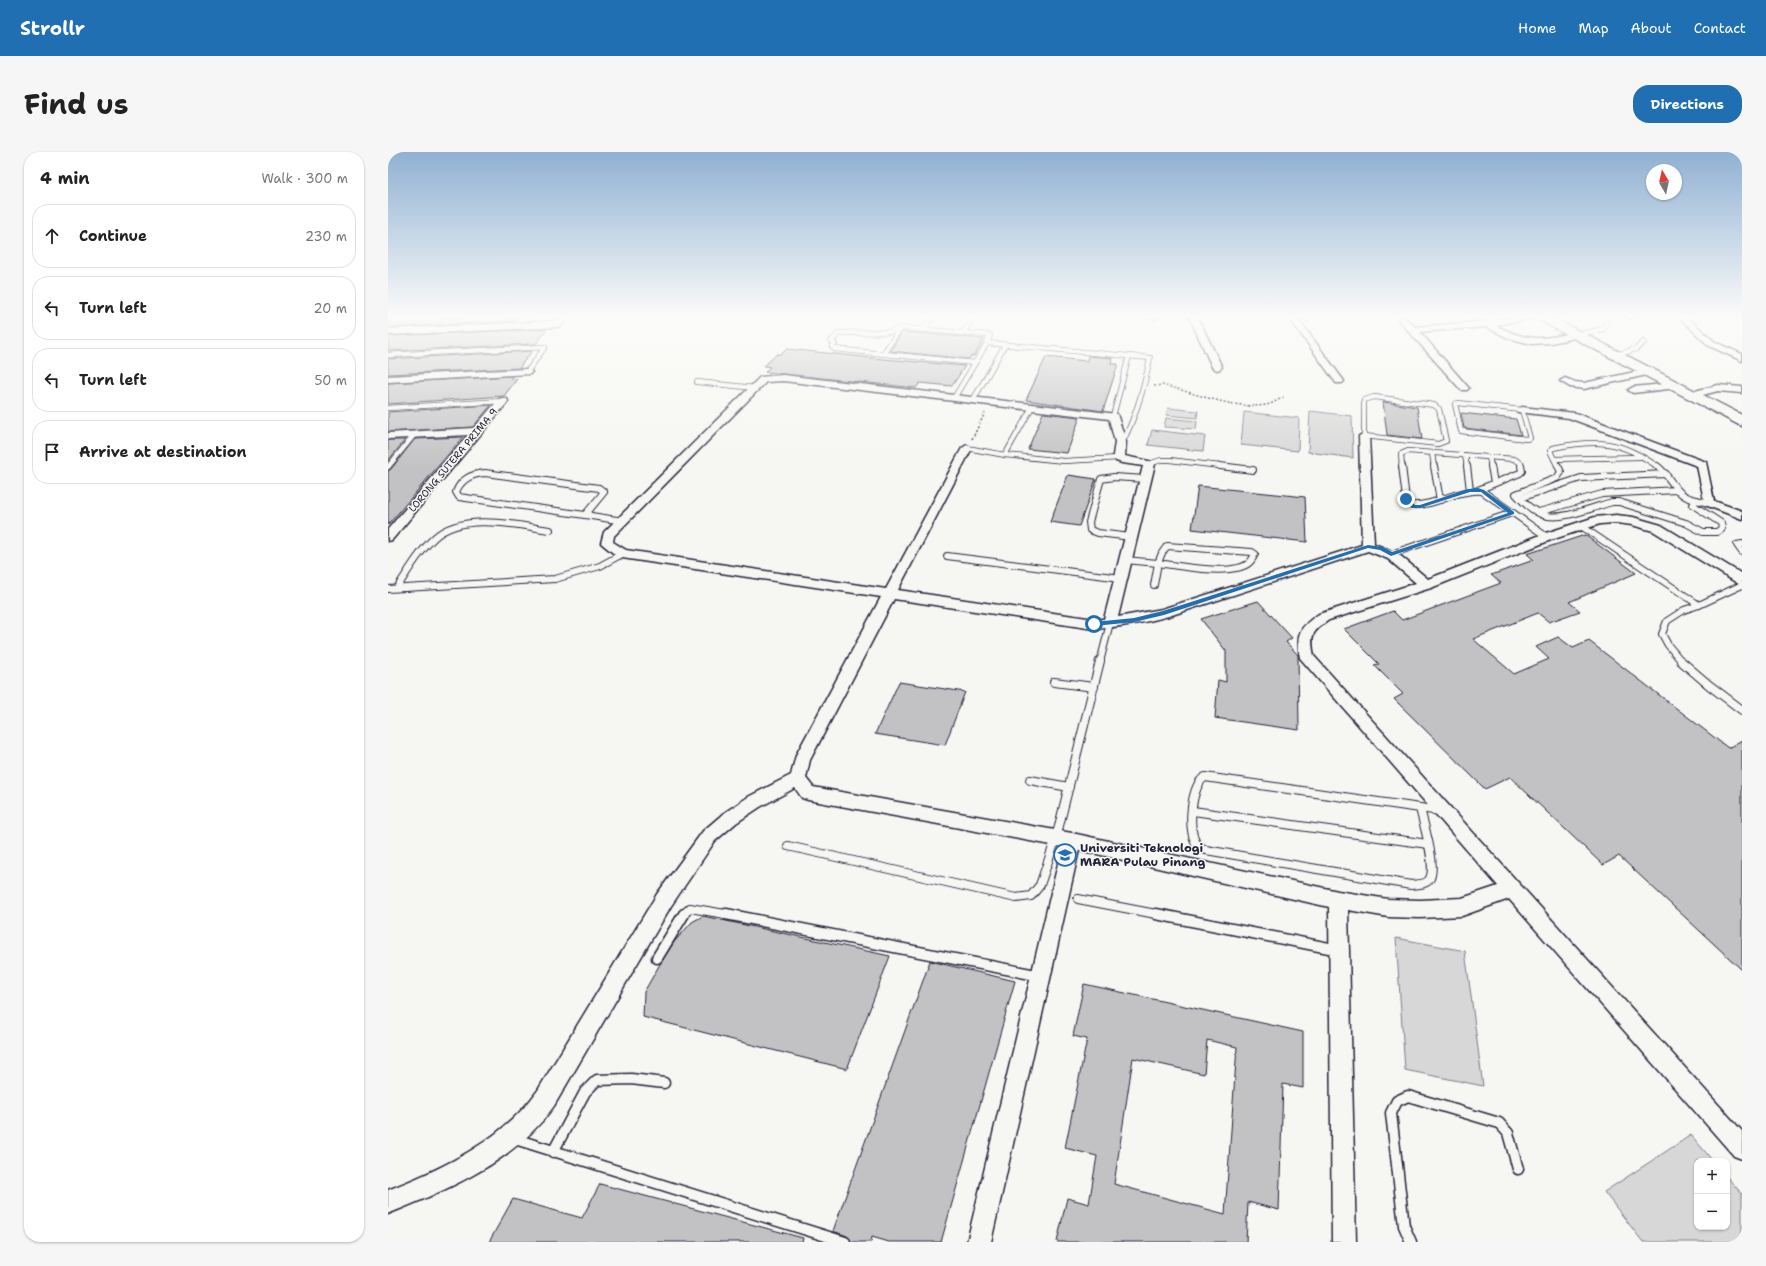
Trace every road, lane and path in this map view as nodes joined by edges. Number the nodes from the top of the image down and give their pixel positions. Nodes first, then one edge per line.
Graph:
1 (531, 367) edge
2 (972, 367) edge
3 (993, 367) edge
4 (1126, 367) edge
5 (1148, 367) edge
6 (1329, 367) edge
7 (1445, 367) edge
8 (1638, 367) edge
9 (527, 372) joint
10 (1648, 372) junction
11 (388, 379) edge
12 (1339, 381) dead end
13 (1565, 381) dead end
14 (697, 382) dead end
15 (1674, 386) junction
16 (1144, 387) junction
17 (755, 388) junction
18 (1464, 388) dead end
19 (1633, 390) dead end
20 (1742, 390) edge
21 (1691, 394) junction
22 (1284, 397) dead end
23 (954, 398) junction
24 (974, 400) junction
25 (503, 401) joint
26 (991, 402) junction
27 (1032, 407) junction
28 (388, 408) edge
29 (1522, 410) junction
30 (1113, 416) junction
31 (1742, 421) edge
32 (477, 431) junction
33 (414, 435) junction
34 (388, 436) edge
35 (1364, 436) junction
36 (1121, 445) junction
37 (967, 448) junction
38 (1432, 453) junction
39 (1005, 455) junction
40 (1465, 455) junction
41 (1489, 457) junction
42 (1641, 457) junction
43 (1119, 458) junction
44 (1554, 459) junction
45 (1148, 464) junction
46 (388, 466) edge
47 (1253, 470) dead end
48 (1666, 474) junction
49 (1145, 479) junction
50 (1494, 483) junction
51 (1470, 490) junction
52 (1478, 490) junction
53 (1677, 490) junction
54 (1520, 498) junction
55 (1440, 500) junction
56 (1696, 500) junction
57 (1709, 503) junction
58 (1539, 512) junction
59 (1512, 513) junction
60 (1742, 514) edge
61 (584, 516) junction
62 (623, 522) junction
63 (1581, 526) junction
64 (550, 530) dead end
65 (1131, 537) junction
66 (1547, 537) junction
67 (388, 538) edge
68 (1742, 544) edge
69 (1368, 547) junction
70 (1742, 552) edge
71 (622, 554) junction
72 (1391, 554) junction
73 (947, 556) dead end
74 (1125, 560) junction
75 (1159, 563) junction
76 (1121, 578) junction
77 (1742, 580) edge
78 (1154, 585) dead end
79 (1426, 585) junction
80 (1742, 585) edge
81 (397, 588) junction
82 (388, 589) edge
83 (891, 594) junction
84 (1699, 606) junction
85 (1110, 623) junction
86 (1054, 682) dead end
87 (1094, 687) junction
88 (1742, 710) edge
89 (798, 779) junction
90 (1030, 780) dead end
91 (1069, 787) junction
92 (1420, 808) junction
93 (1193, 811) junction
94 (1444, 811) junction
95 (1064, 840) junction
96 (1428, 844) junction
97 (788, 846) dead end
98 (1512, 889) junction
99 (1078, 900) dead end
100 (1338, 900) junction
101 (1338, 950) junction
102 (657, 958) dead end
103 (1041, 976) junction
104 (664, 1083) dead end
105 (511, 1137) junction
106 (1741, 1145) edge
107 (553, 1152) junction
108 (1518, 1169) dead end
109 (388, 1202) edge
110 (845, 1242) edge
111 (979, 1242) edge
112 (1344, 1242) edge
113 (1411, 1242) edge

1 - 9 lane
2 - 23 lane
3 - 24 lane
4 - 30 lane
5 - 16 lane
6 - 12 street
7 - 18 street
8 - 10 main road
9 - 11 street
10 - 13 street
10 - 15 main road
14 - 17 lane
15 - 19 street
15 - 21 main road
16 - 22 path
16 - 36 lane
17 - 23 street
17 - 62 street
20 - 21 street
21 - 31 main road
23 - 24 street
24 - 26 street
25 - 28 lane
25 - 32 street, LORONG SUTERA PRIMA 9
26 - 27 street
26 - 37 path
27 - 30 street
27 - 39 lane
29 - 29 lane
29 - 57 street
30 - 36 street
32 - 33 street
32 - 67 street, LORONG SUTERA PRIMA 9
33 - 34 street
33 - 46 lane
35 - 35 lane
35 - 69 street
36 - 43 street
37 - 39 lane
37 - 83 street
38 - 40 lane
38 - 55 lane
38 - 55 lane
39 - 43 lane
40 - 41 lane
40 - 51 lane
41 - 50 lane
41 - 50 lane
42 - 44 lane
42 - 44 lane
42 - 48 lane
43 - 45 street
44 - 54 lane
45 - 47 lane
45 - 49 street
48 - 53 lane
48 - 54 lane
49 - 65 street
49 - 65 lane
50 - 52 lane
51 - 52 lane
51 - 55 lane
52 - 59 lane
53 - 56 lane
53 - 58 lane
54 - 58 lane
56 - 57 lane
56 - 58 lane
57 - 60 street
59 - 66 lane
59 - 72 lane
61 - 61 lane
61 - 62 lane
62 - 71 street
63 - 66 street
63 - 77 street
63 - 84 lane
64 - 81 lane
65 - 74 street
66 - 79 street
68 - 70 lane
69 - 72 street
69 - 85 street
71 - 81 lane
71 - 83 street
72 - 79 street
73 - 76 lane
74 - 75 lane
74 - 76 street
75 - 75 lane
75 - 78 lane
76 - 85 street
79 - 94 street
80 - 84 lane
81 - 82 lane
83 - 85 street
83 - 89 street
84 - 88 lane
85 - 87 lane
86 - 87 lane
87 - 91 lane
89 - 95 street
89 - 105 street
90 - 91 lane
91 - 95 lane
92 - 93 lane
92 - 94 lane
92 - 96 lane
93 - 96 lane
93 - 96 lane
94 - 98 street
95 - 97 lane
95 - 100 street
95 - 103 street
98 - 100 street
98 - 106 street
99 - 101 lane
100 - 101 street
101 - 112 street
102 - 103 lane
103 - 111 street
104 - 107 lane
105 - 107 lane
105 - 109 street
107 - 110 lane
108 - 113 lane

